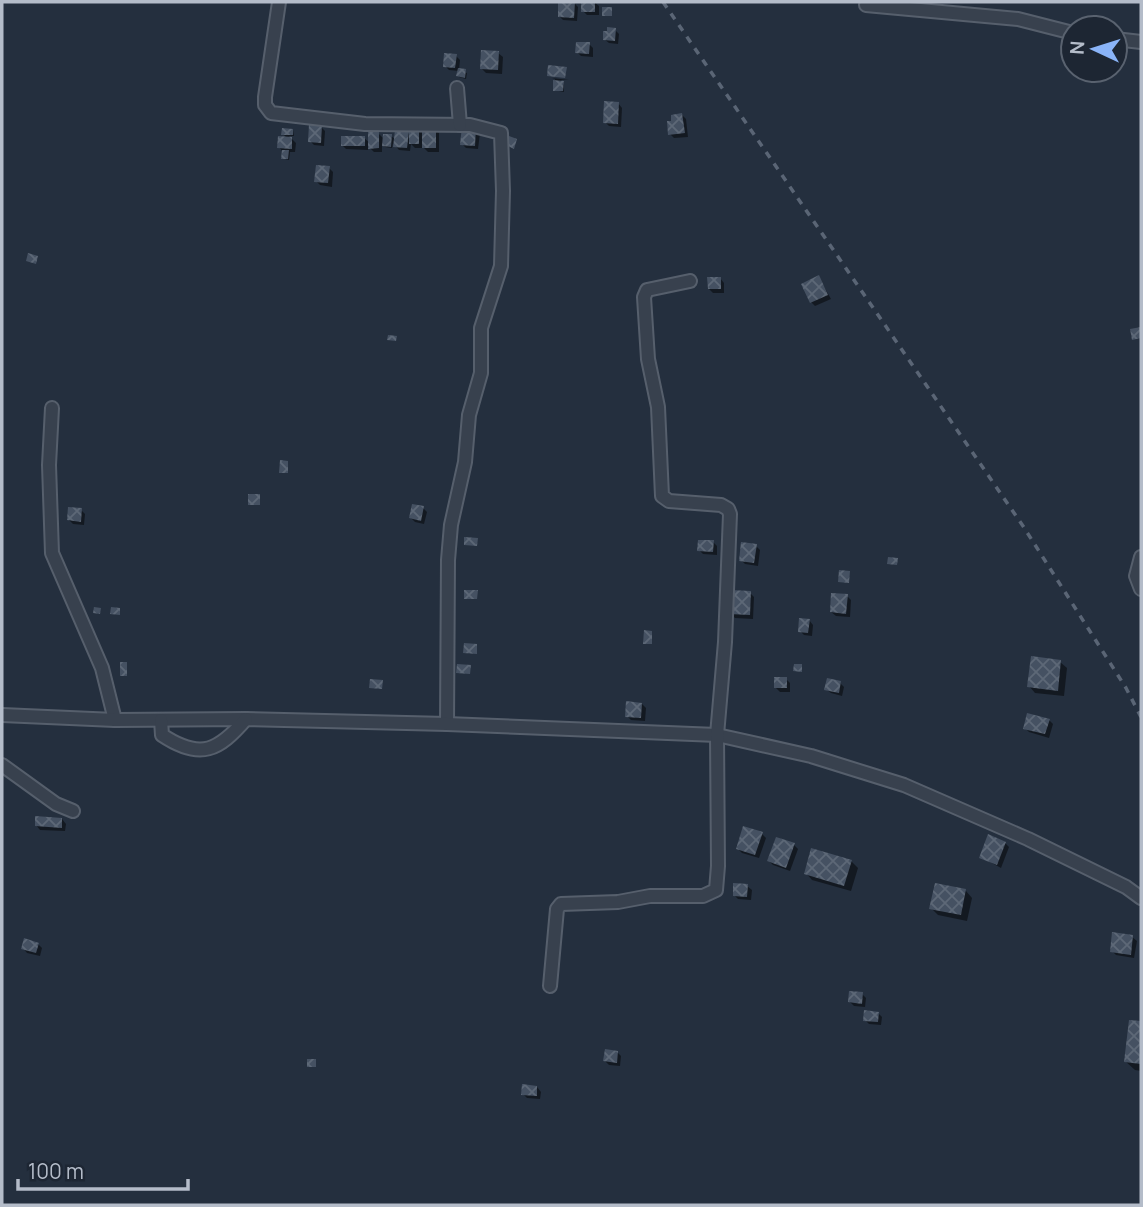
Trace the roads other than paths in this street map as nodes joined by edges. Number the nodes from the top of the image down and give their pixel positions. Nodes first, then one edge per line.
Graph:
1 (279, 2) edge
2 (866, 5) dead end
3 (1059, 29) edge
4 (457, 88) dead end
5 (460, 125) junction
6 (690, 281) dead end
7 (52, 408) dead end
8 (1141, 557) edge
9 (1141, 589) edge
10 (2, 715) edge
11 (246, 719) junction
12 (115, 720) junction
13 (161, 720) junction
14 (447, 724) junction
15 (717, 734) junction
16 (2, 765) edge
17 (73, 811) dead end
18 (1141, 898) edge
19 (550, 986) dead end

1 - 5 street
2 - 3 street
4 - 5 street
5 - 14 street
6 - 15 street
7 - 12 street
8 - 9 street
10 - 12 street
11 - 13 street
11 - 13 street
11 - 14 street
12 - 13 street
14 - 15 street
15 - 18 street
15 - 19 street
16 - 17 street

